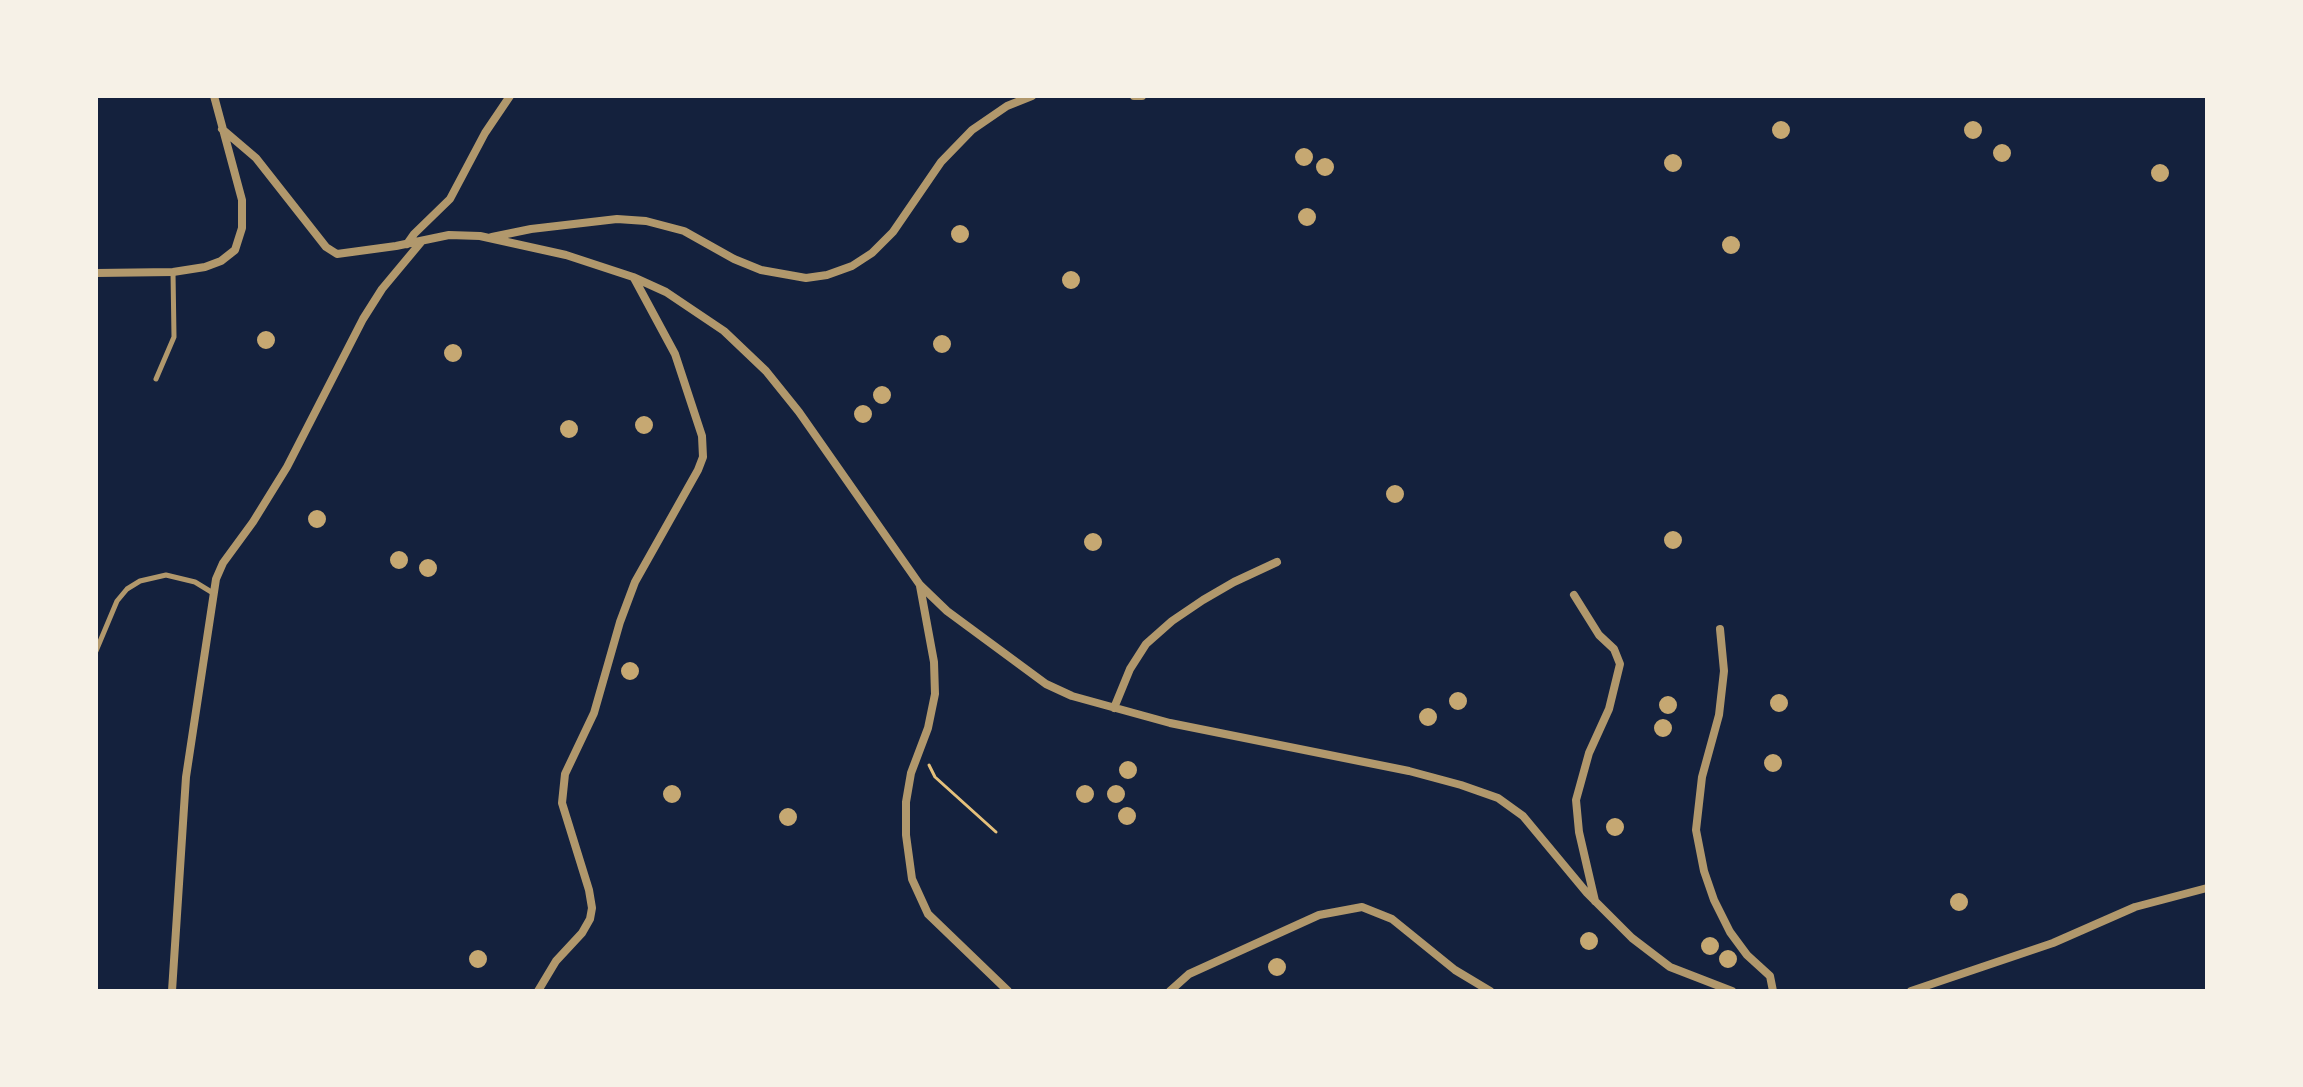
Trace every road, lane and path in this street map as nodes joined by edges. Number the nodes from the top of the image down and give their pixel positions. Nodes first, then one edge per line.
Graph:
1 (214, 96) edge
2 (510, 96) edge
3 (1032, 96) edge
4 (1134, 96) edge
5 (1142, 96) edge
6 (222, 129) junction
7 (489, 238) junction
8 (422, 241) junction
9 (407, 244) junction
10 (173, 272) junction
11 (96, 273) edge
12 (633, 277) junction
13 (156, 379) dead end
14 (1277, 562) dead end
15 (920, 585) junction
16 (213, 593) junction
17 (1574, 595) dead end
18 (1720, 629) dead end
19 (96, 651) edge
20 (1114, 708) junction
21 (921, 747) junction
22 (996, 832) dead end
23 (2207, 888) edge
24 (1595, 901) junction
25 (172, 991) edge
26 (538, 991) edge
27 (1008, 991) edge
28 (1170, 991) edge
29 (1490, 991) edge
30 (1732, 991) edge
31 (1773, 991) edge
32 (1911, 991) edge

1 - 6 street
2 - 9 street
3 - 7 street
4 - 5 street
6 - 9 street
6 - 10 street
7 - 8 street
7 - 12 street
8 - 9 street
8 - 16 street
10 - 11 street
10 - 13 lane
12 - 15 street
12 - 26 street
14 - 20 street
15 - 20 street
15 - 21 street
16 - 19 lane
16 - 25 street
17 - 24 street
18 - 31 street
20 - 24 street
21 - 22 path
21 - 27 street
23 - 32 street
24 - 30 street
28 - 29 street

